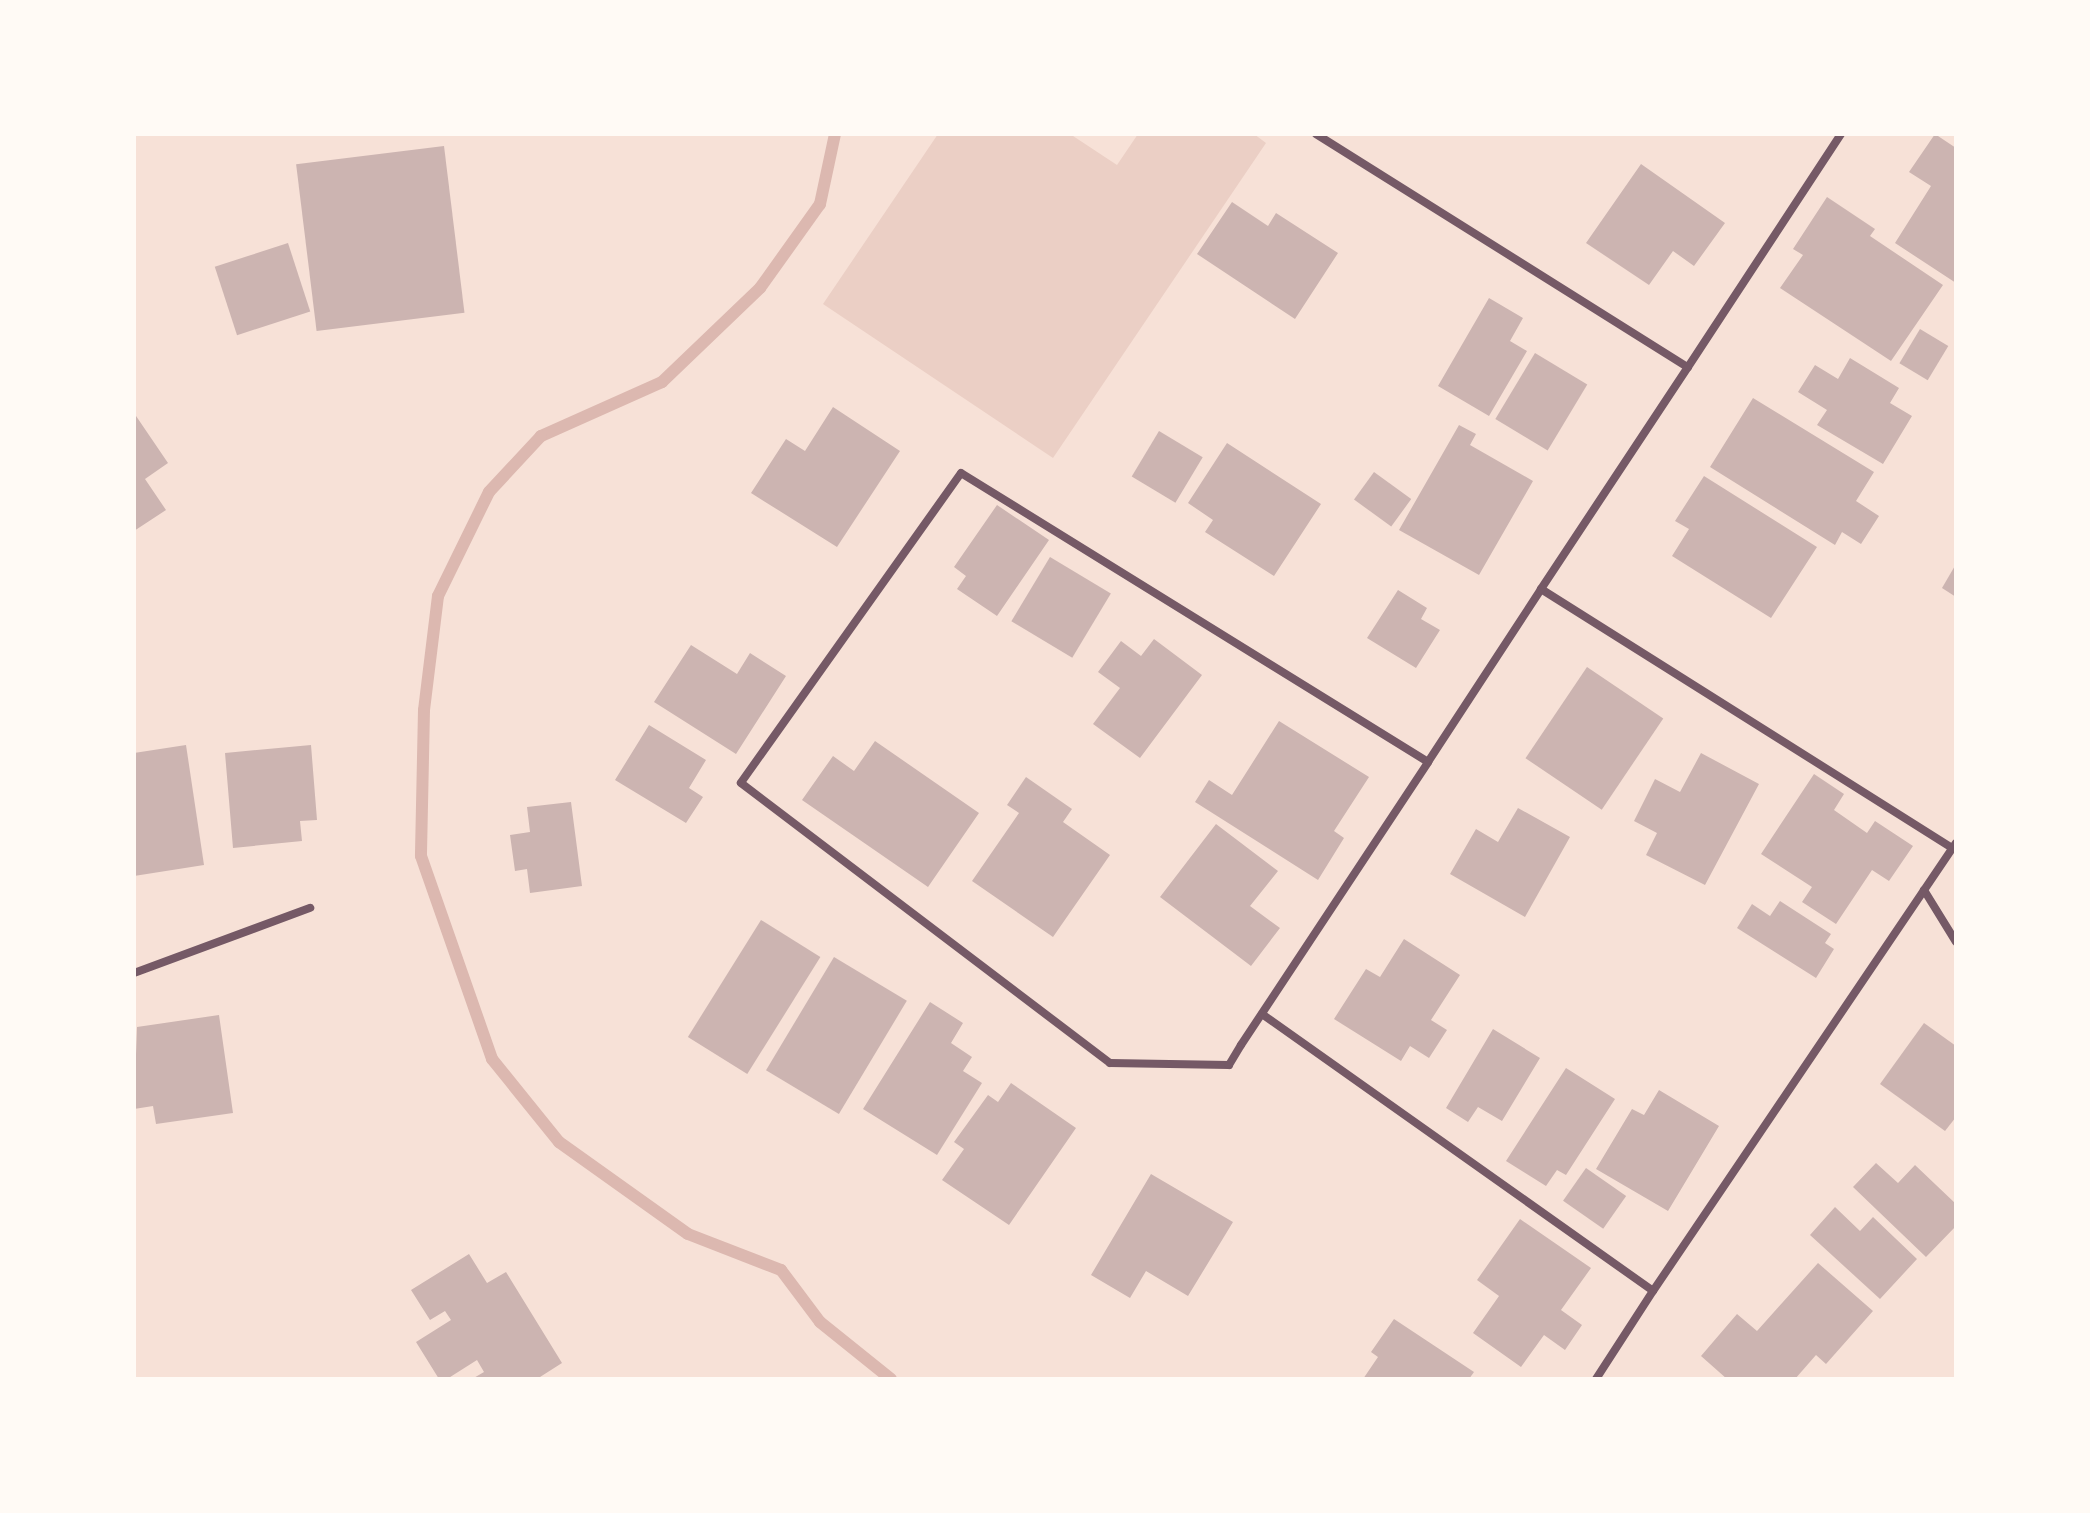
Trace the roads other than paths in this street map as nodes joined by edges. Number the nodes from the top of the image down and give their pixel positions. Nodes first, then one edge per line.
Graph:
1 (1316, 134) edge
2 (1841, 134) edge
3 (1688, 367) junction
4 (1541, 589) junction
5 (1428, 762) junction
6 (1954, 846) edge
7 (1924, 890) junction
8 (310, 908) dead end
9 (1956, 942) edge
10 (134, 973) edge
11 (1262, 1014) junction
12 (1653, 1291) junction
13 (1596, 1379) edge

1 - 3 street
2 - 3 street
3 - 4 street
4 - 5 street
4 - 6 street
5 - 11 street
5 - 11 street
6 - 7 street
7 - 9 street
7 - 12 street
8 - 10 street
11 - 12 street
12 - 13 street

